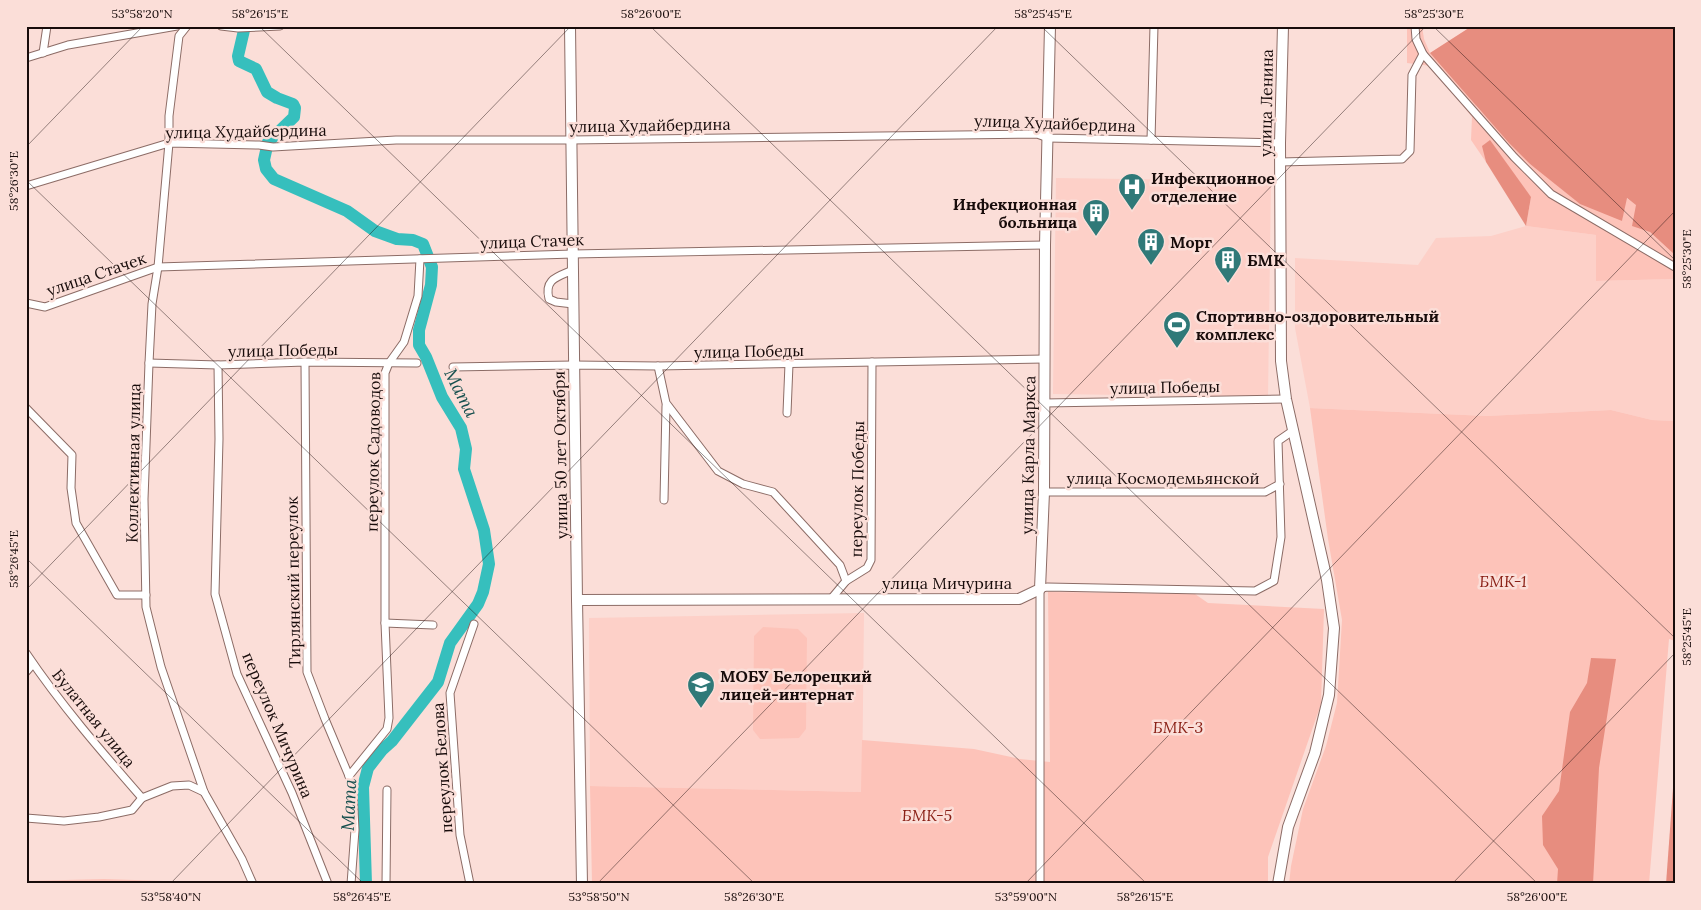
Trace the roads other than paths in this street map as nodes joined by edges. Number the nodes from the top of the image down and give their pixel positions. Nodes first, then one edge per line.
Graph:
1 (47, 26) edge
2 (177, 26) edge
3 (187, 26) edge
4 (220, 26) edge
5 (280, 26) edge
6 (570, 26) edge
7 (1050, 26) edge
8 (1154, 26) edge
9 (1283, 26) edge
10 (1415, 26) edge
11 (258, 27) edge
12 (145, 29) edge
13 (43, 53) junction
14 (1423, 54) junction
15 (26, 58) edge
16 (1048, 138) junction
17 (571, 140) junction
18 (1151, 140) junction
19 (169, 143) junction
20 (1280, 143) junction
21 (1280, 162) junction
22 (26, 186) edge
23 (1045, 245) junction
24 (573, 254) junction
25 (420, 259) junction
26 (1675, 267) edge
27 (158, 268) junction
28 (573, 270) junction
29 (26, 303) edge
30 (573, 304) junction
31 (1044, 359) junction
32 (305, 362) junction
33 (872, 362) junction
34 (149, 363) junction
35 (389, 363) junction
36 (417, 363) dead end
37 (218, 364) junction
38 (788, 364) junction
39 (574, 365) junction
40 (658, 366) junction
41 (453, 367) dead end
42 (1286, 399) junction
43 (666, 403) junction
44 (1044, 403) junction
45 (26, 408) edge
46 (787, 412) dead end
47 (1294, 430) junction
48 (1280, 484) junction
49 (1044, 492) junction
50 (664, 500) dead end
51 (846, 581) junction
52 (1040, 590) junction
53 (146, 595) junction
54 (831, 599) junction
55 (577, 600) junction
56 (385, 623) junction
57 (433, 624) dead end
58 (474, 624) dead end
59 (26, 653) edge
60 (33, 664) junction
61 (26, 672) edge
62 (349, 776) junction
63 (387, 790) dead end
64 (204, 792) junction
65 (142, 798) junction
66 (26, 818) edge
67 (253, 884) edge
68 (328, 884) edge
69 (351, 884) edge
70 (386, 884) edge
71 (470, 884) edge
72 (582, 884) edge
73 (1040, 884) edge
74 (1278, 884) edge

1 - 13 street
2 - 12 street
3 - 19 street, Коллективная улица
4 - 11 street
5 - 11 street
6 - 17 street, улица 50 лет Октября
7 - 16 street, улица Карла Маркса
8 - 18 street
9 - 20 street, улица Ленина
10 - 14 street
12 - 13 street
13 - 15 street
14 - 21 street
14 - 26 street
16 - 17 street, улица Худайбердина
16 - 18 street, улица Худайбердина
16 - 23 street, улица Карла Маркса
17 - 19 street, улица Худайбердина
17 - 24 street, улица 50 лет Октября
18 - 20 street, улица Худайбердина
19 - 22 street, улица Худайбердина
19 - 27 street, Коллективная улица
20 - 21 street, улица Ленина
21 - 42 street, улица Ленина
23 - 24 street, улица Стачек
23 - 31 street, улица Карла Маркса
24 - 25 street, улица Стачек
24 - 28 street, улица 50 лет Октября
25 - 27 street, улица Стачек
25 - 35 street, переулок Садоводов
27 - 29 street, улица Стачек
27 - 34 street, Коллективная улица
28 - 30 street, улица 50 лет Октября
28 - 30 street
30 - 39 street, улица 50 лет Октября
31 - 33 street, улица Победы
31 - 44 street, улица Карла Маркса
32 - 35 street, улица Победы
32 - 37 street, улица Победы
32 - 62 street, Тирлянский переулок
33 - 38 street, улица Победы
33 - 51 street, переулок Победы
34 - 37 street, улица Победы
34 - 53 street, Коллективная улица
35 - 36 street, улица Победы
35 - 56 street, переулок Садоводов
37 - 68 street, переулок Мичурина
38 - 40 street, улица Победы
38 - 46 street
39 - 40 street, улица Победы
39 - 41 street, улица Победы
39 - 55 street, улица 50 лет Октября
40 - 43 street
42 - 44 street, улица Победы
42 - 47 street, улица Ленина
43 - 50 street
43 - 51 street
44 - 49 street, улица Карла Маркса
45 - 53 street
47 - 48 street, улица Мичурина
47 - 74 street, улица Ленина
48 - 49 street, улица Космодемьянской
48 - 52 street, улица Мичурина
49 - 52 street, улица Карла Маркса
51 - 54 street, переулок Победы
52 - 54 street, улица Мичурина
52 - 73 street, улица Карла Маркса
53 - 64 street, Коллективная улица
54 - 55 street, улица Мичурина
55 - 72 street, улица 50 лет Октября
56 - 57 street
56 - 62 street, переулок Садоводов
58 - 71 street, переулок Белова
59 - 60 street, Булатная улица
60 - 61 street
60 - 65 street, Булатная улица
62 - 69 street, Тирлянский переулок
63 - 70 street
64 - 65 street
64 - 67 street, Коллективная улица
65 - 66 street

